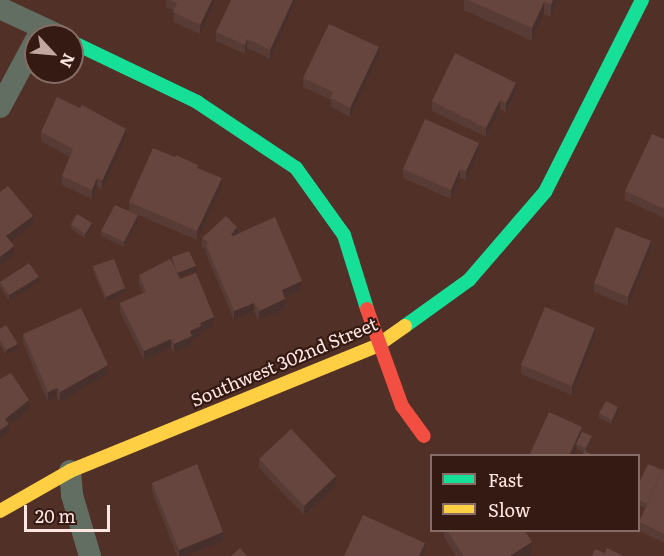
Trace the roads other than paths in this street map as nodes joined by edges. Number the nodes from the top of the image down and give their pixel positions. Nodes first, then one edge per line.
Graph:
1 (642, 0) edge
2 (0, 8) edge
3 (26, 24) edge
4 (84, 48) edge
5 (24, 68) edge
6 (0, 107) edge
7 (378, 345) junction
8 (424, 436) dead end
9 (70, 471) junction
10 (0, 511) edge
11 (90, 556) edge

1 - 7 street, Southwest 302nd Street
2 - 3 street
4 - 7 street
5 - 6 street
7 - 8 street
7 - 9 street, Southwest 302nd Street
9 - 10 street, Southwest 302nd Street
9 - 11 street

